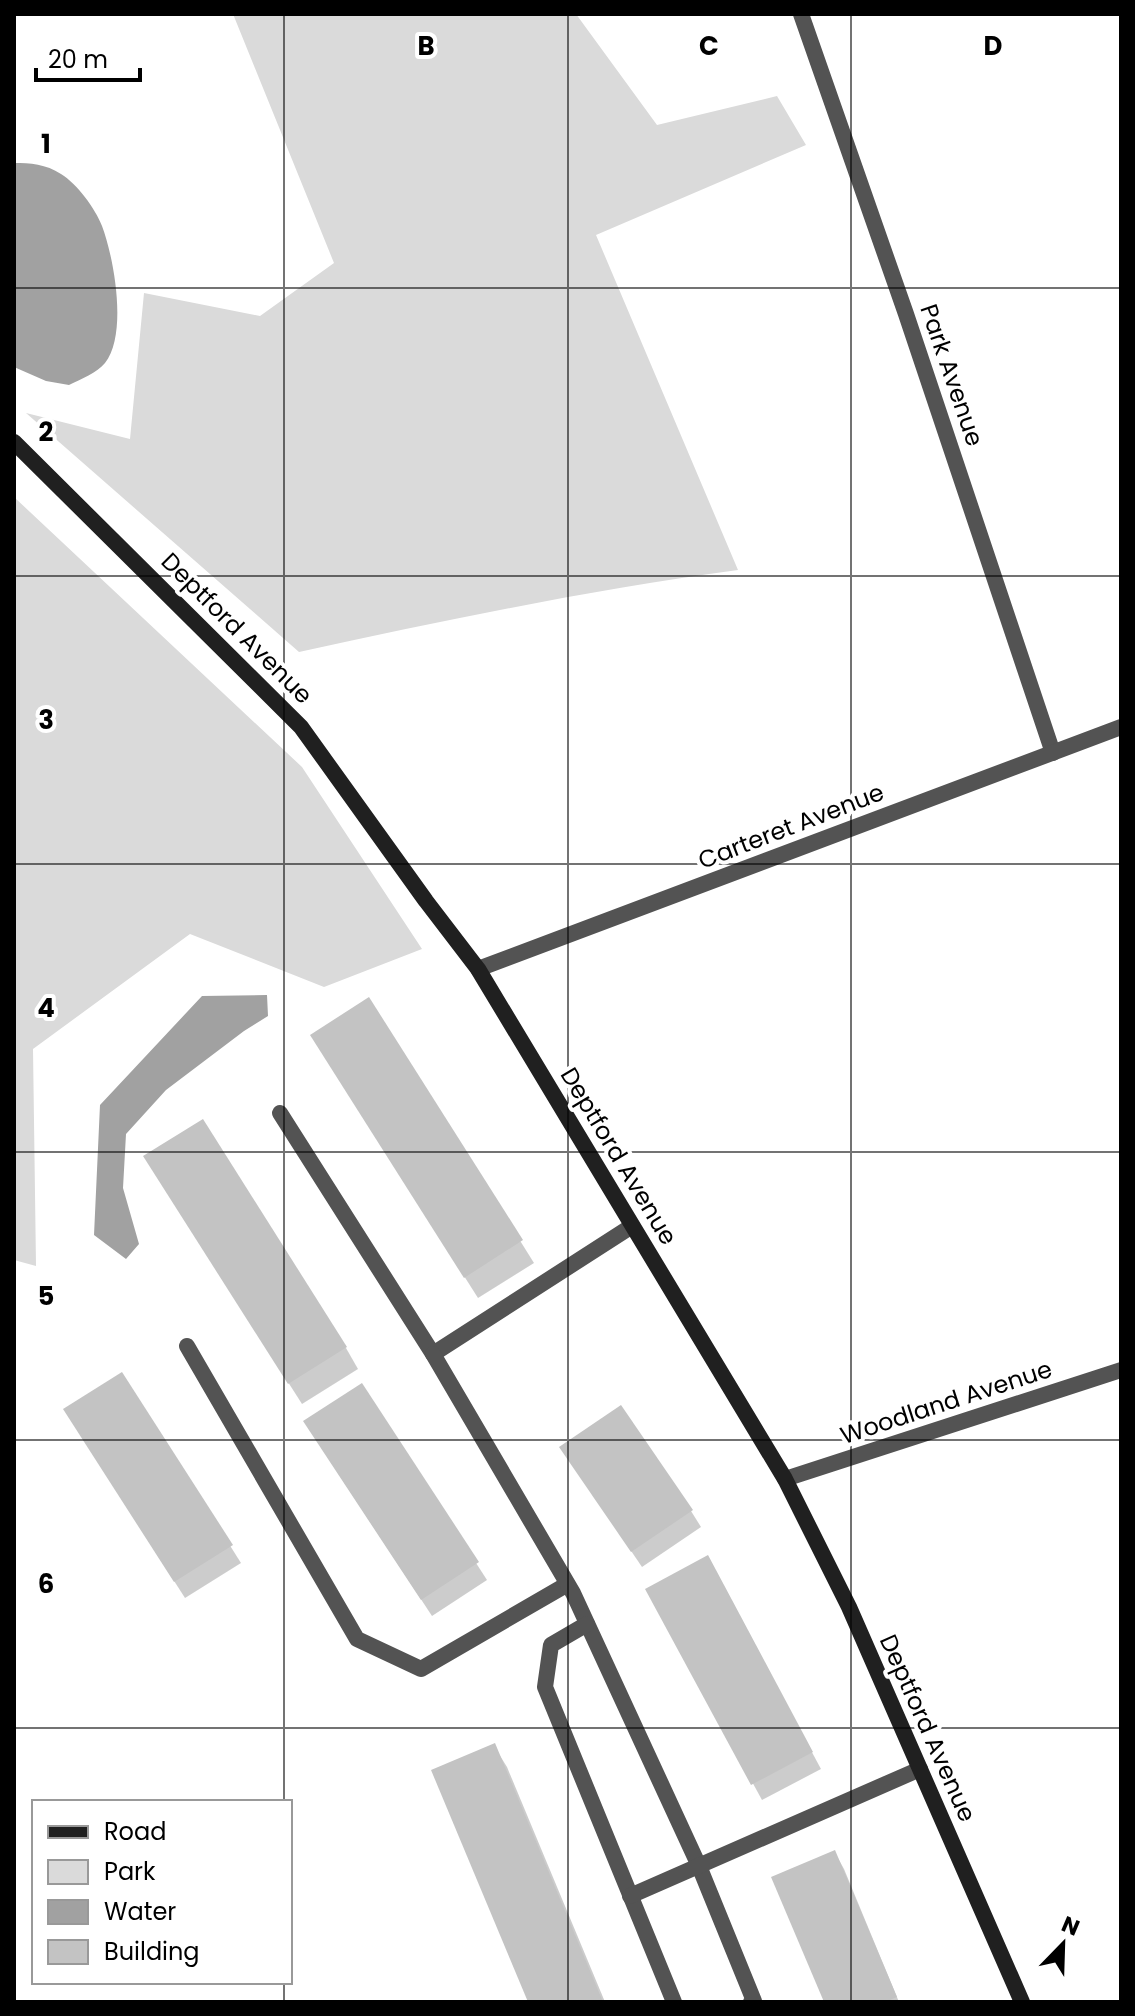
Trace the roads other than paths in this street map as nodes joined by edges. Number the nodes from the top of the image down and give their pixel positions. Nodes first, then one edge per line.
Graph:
1 (801, 14) edge
2 (14, 442) edge
3 (1121, 727) edge
4 (1053, 753) junction
5 (478, 969) junction
6 (280, 1113) dead end
7 (632, 1226) junction
8 (187, 1346) dead end
9 (433, 1354) junction
10 (1121, 1370) edge
11 (785, 1479) junction
12 (566, 1585) junction
13 (587, 1624) junction
14 (920, 1769) junction
15 (699, 1866) junction
16 (630, 1896) junction
17 (674, 2002) edge
18 (751, 2002) edge
19 (1022, 2002) edge

1 - 4 street, Park Avenue
2 - 5 street, Deptford Avenue
3 - 4 street, Carteret Avenue
4 - 5 street, Carteret Avenue
5 - 7 street, Deptford Avenue
6 - 9 street
7 - 9 street
7 - 11 street, Deptford Avenue
8 - 12 street
9 - 12 street
10 - 11 street, Woodland Avenue
11 - 14 street, Deptford Avenue
12 - 13 street
13 - 15 street
13 - 16 street
14 - 15 street
14 - 19 street, Deptford Avenue
15 - 16 street
15 - 18 street
16 - 17 street

